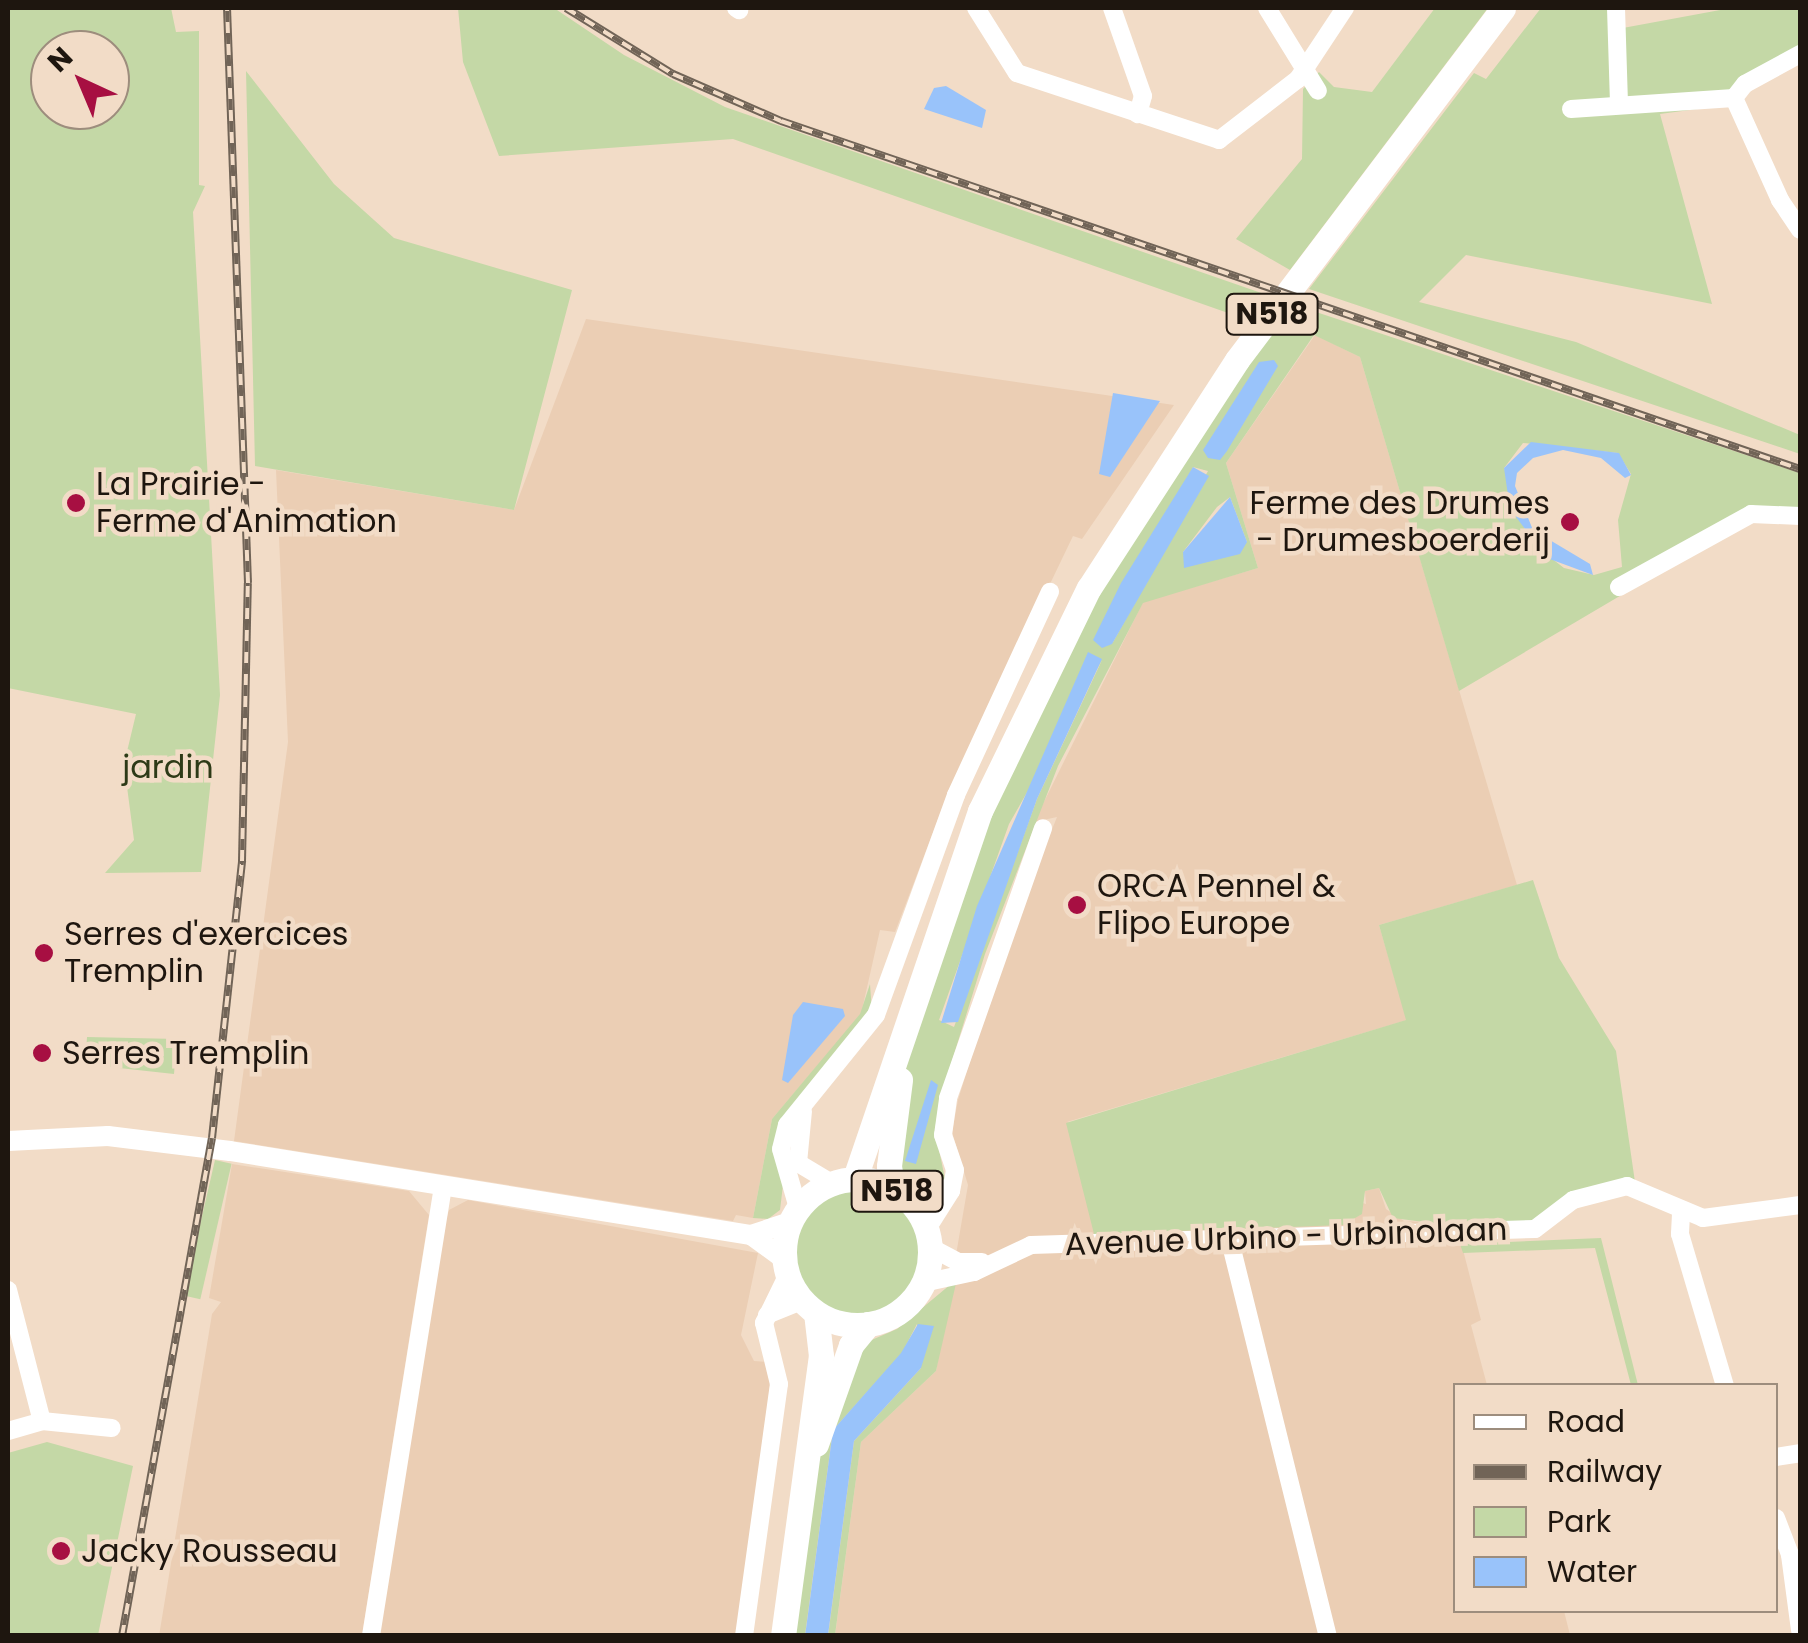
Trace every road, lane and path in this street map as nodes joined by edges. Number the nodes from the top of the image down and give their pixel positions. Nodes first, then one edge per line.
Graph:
1 (976, 8) edge
2 (1112, 8) edge
3 (1267, 8) edge
4 (1345, 8) edge
5 (1504, 8) edge
6 (1517, 8) edge
7 (1616, 8) edge
8 (1330, 28) junction
9 (1292, 48) junction
10 (1470, 51) junction
11 (1800, 54) edge
12 (1304, 64) junction
13 (1318, 91) dead end
14 (1734, 98) junction
15 (1618, 104) junction
16 (1570, 110) dead end
17 (1138, 114) junction
18 (1800, 230) edge
19 (1800, 516) edge
20 (1619, 587) dead end
21 (1050, 592) dead end
22 (1043, 828) dead end
23 (900, 1040) junction
24 (803, 1110) junction
25 (8, 1141) edge
26 (843, 1181) junction
27 (953, 1181) junction
28 (442, 1186) junction
29 (902, 1196) junction
30 (1800, 1206) edge
31 (1682, 1214) junction
32 (794, 1215) junction
33 (751, 1235) junction
34 (1229, 1237) junction
35 (928, 1238) junction
36 (992, 1262) junction
37 (785, 1267) junction
38 (924, 1283) junction
39 (8, 1290) edge
40 (809, 1307) junction
41 (767, 1315) junction
42 (868, 1324) junction
43 (1724, 1383) edge
44 (42, 1421) junction
45 (112, 1428) dead end
46 (8, 1431) edge
47 (806, 1467) junction
48 (1778, 1523) edge
49 (1800, 1630) edge
50 (370, 1636) edge
51 (744, 1636) edge
52 (783, 1636) edge
53 (1328, 1636) edge

1 - 17 street
2 - 17 street
3 - 9 street
4 - 8 street
5 - 10 highway, N518
6 - 10 highway, N518
7 - 15 street
8 - 9 street
8 - 12 street
9 - 12 street
10 - 23 highway, N518
11 - 14 street
12 - 13 street
12 - 17 street
14 - 15 street
14 - 18 street
15 - 16 street
19 - 20 street
21 - 24 street
22 - 27 street
23 - 26 highway, N518
23 - 29 highway, N518
24 - 26 street
24 - 32 street
25 - 28 main road
26 - 29 highway, N518
26 - 32 highway, N518
27 - 29 street
27 - 35 street
28 - 33 main road
28 - 50 street
29 - 35 highway, N518
30 - 31 street
31 - 34 street, Avenue Urbino - Urbinolaan
31 - 43 street
32 - 33 main road
32 - 37 highway
33 - 37 main road
34 - 36 street, Avenue Urbino - Urbinolaan
34 - 53 street
35 - 36 street, Avenue Urbino - Urbinolaan
35 - 38 highway, N518
36 - 38 street, Avenue Urbino - Urbinolaan
37 - 40 highway
37 - 41 street
38 - 42 highway
39 - 44 street
40 - 41 street
40 - 42 highway
40 - 47 highway
41 - 51 street
42 - 47 highway
44 - 45 street
44 - 46 street
47 - 52 highway
48 - 49 street

